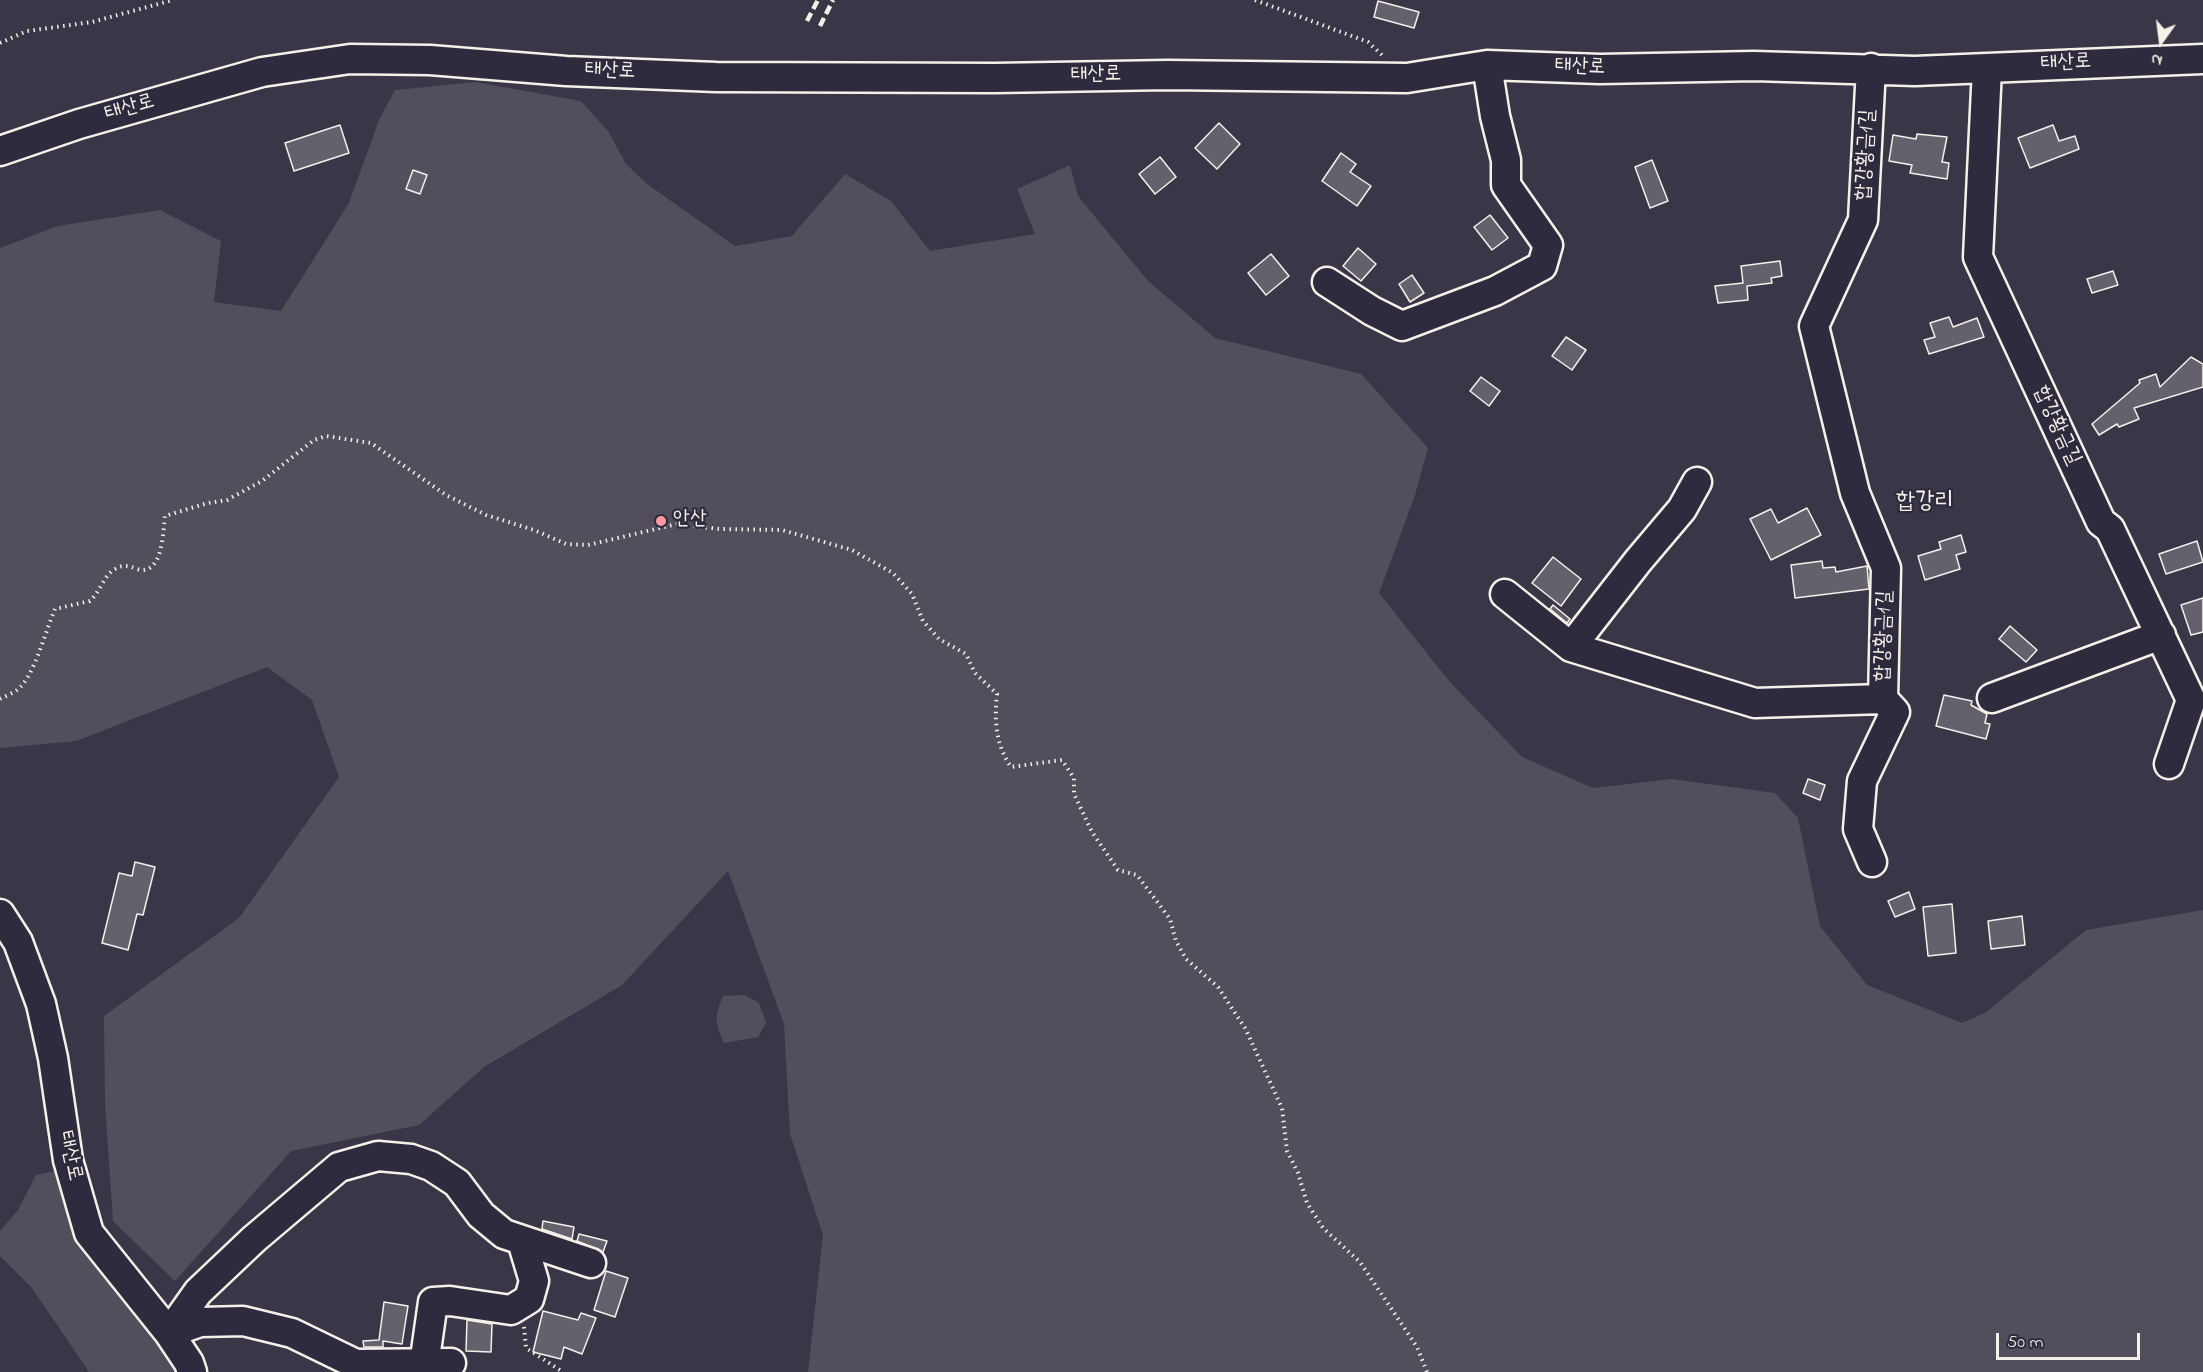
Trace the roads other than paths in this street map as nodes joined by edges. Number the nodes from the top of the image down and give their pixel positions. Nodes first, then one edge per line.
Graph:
1 (2203, 59) edge
2 (1487, 65) junction
3 (1871, 68) junction
4 (1987, 68) junction
5 (0, 151) edge
6 (1327, 282) dead end
7 (1696, 482) dead end
8 (1505, 594) dead end
9 (2161, 635) junction
10 (1571, 647) junction
11 (1992, 698) dead end
12 (1883, 699) junction
13 (2169, 764) dead end
14 (1872, 862) dead end
15 (0, 914) edge
16 (522, 1241) junction
17 (591, 1263) dead end
18 (169, 1333) junction
19 (192, 1372) edge

1 - 4 street, 태산로
2 - 3 street, 태산로
2 - 5 street, 태산로
2 - 6 street
3 - 4 street, 태산로
3 - 12 street, 합강황금1길
4 - 9 street, 합강황금길
7 - 10 street
8 - 10 street
9 - 11 street
9 - 13 street, 합강황금길
10 - 12 street, 합강황금1길
12 - 14 street
15 - 18 street, 태산로
16 - 17 street
16 - 18 street
16 - 18 street
18 - 19 street, 태산로

